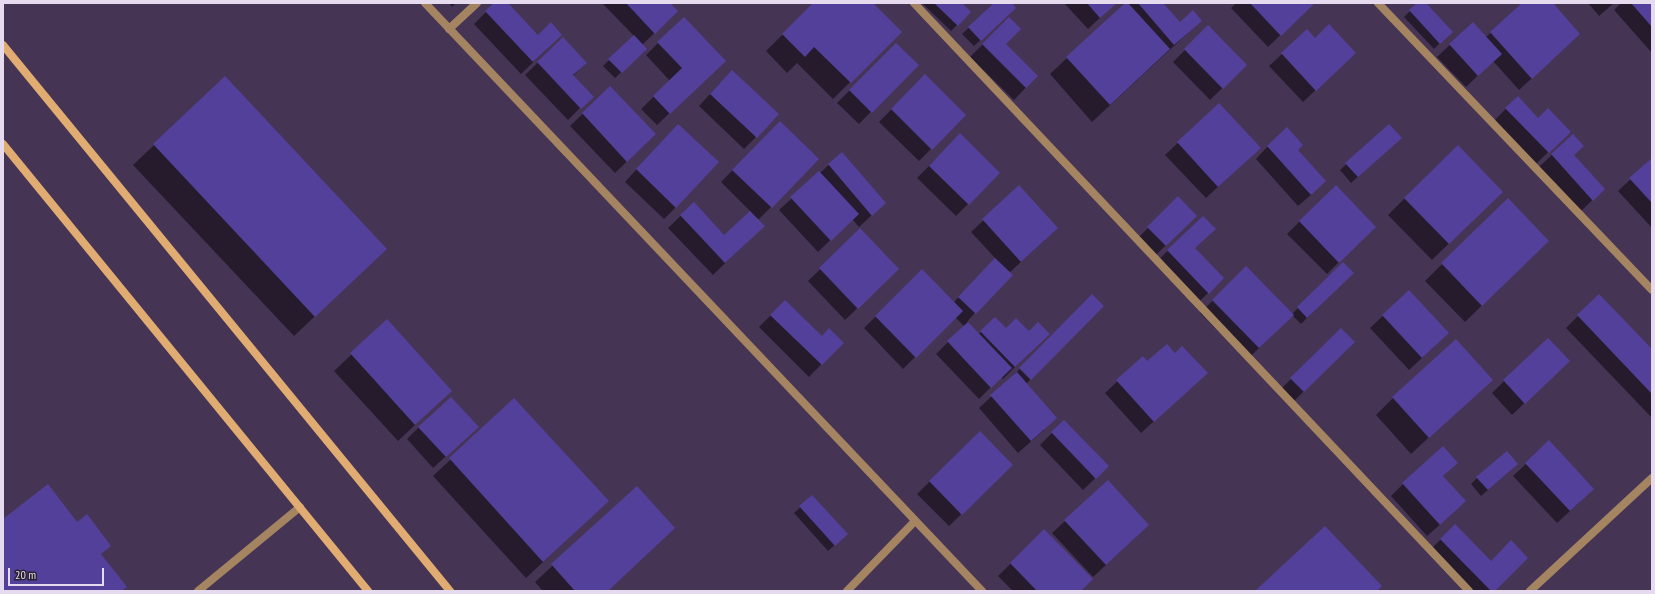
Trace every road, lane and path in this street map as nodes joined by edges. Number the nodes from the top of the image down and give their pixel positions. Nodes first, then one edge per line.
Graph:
1 (425, 3) edge
2 (477, 3) edge
3 (914, 3) edge
4 (1378, 3) edge
5 (449, 29) junction
6 (3, 45) edge
7 (3, 144) edge
8 (1652, 290) edge
9 (1652, 478) edge
10 (300, 507) junction
11 (916, 521) junction
12 (198, 591) edge
13 (368, 591) edge
14 (450, 591) edge
15 (847, 591) edge
16 (982, 591) edge
17 (1469, 591) edge
18 (1530, 591) edge

1 - 5 street
2 - 5 street
3 - 17 street
4 - 8 street
5 - 11 street
6 - 14 main road
7 - 10 main road
9 - 18 street
10 - 12 street
10 - 13 main road
11 - 15 street
11 - 16 street

